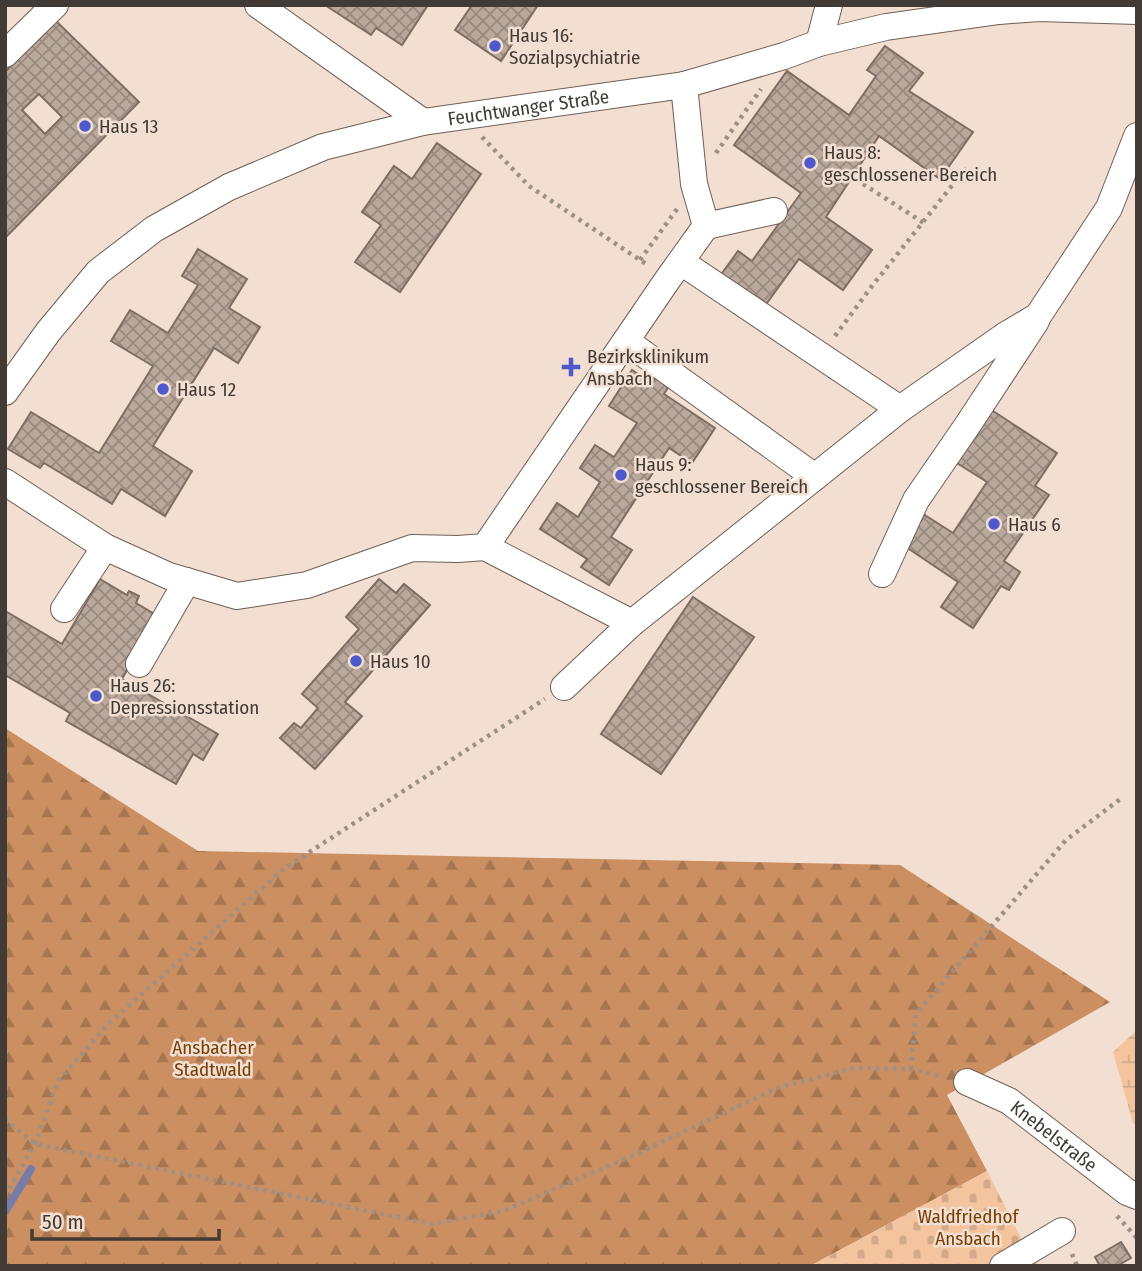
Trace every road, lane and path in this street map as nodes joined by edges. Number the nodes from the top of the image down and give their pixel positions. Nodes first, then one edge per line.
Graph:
1 (55, 5) edge
2 (258, 5) edge
3 (829, 5) edge
4 (997, 8) edge
5 (1137, 11) edge
6 (819, 43) junction
7 (5, 54) edge
8 (684, 85) junction
9 (462, 116) junction
10 (423, 122) junction
11 (1137, 136) edge
12 (966, 169) dead end
13 (863, 184) dead end
14 (774, 211) dead end
15 (924, 223) junction
16 (706, 226) junction
17 (674, 270) junction
18 (1038, 316) junction
19 (626, 341) junction
20 (821, 356) junction
21 (5, 392) edge
22 (901, 409) junction
23 (815, 477) junction
24 (5, 482) edge
25 (105, 547) junction
26 (485, 547) junction
27 (881, 573) dead end
28 (187, 581) junction
29 (64, 609) dead end
30 (632, 623) junction
31 (139, 664) dead end
32 (564, 687) joint
33 (1124, 797) dead end
34 (911, 1069) junction
35 (967, 1082) joint
36 (5, 1119) edge
37 (35, 1144) junction
38 (5, 1196) edge
39 (1137, 1196) edge
40 (1115, 1213) dead end
41 (1062, 1231) dead end
42 (1137, 1238) edge
43 (1003, 1266) edge

1 - 7 street
2 - 10 street
3 - 6 street
4 - 5 street, Feuchtwanger Straße
4 - 6 street, Feuchtwanger Straße
6 - 8 street, Feuchtwanger Straße
8 - 9 street, Feuchtwanger Straße
8 - 16 street
9 - 10 street, Feuchtwanger Straße
9 - 17 path
10 - 21 street, Feuchtwanger Straße
11 - 18 street
12 - 15 path
13 - 15 path
14 - 16 street
15 - 20 path
16 - 17 street
17 - 19 street
17 - 20 street
18 - 22 street
18 - 27 street
19 - 23 street
19 - 26 street
20 - 22 street
22 - 23 street
23 - 30 street
24 - 25 street
25 - 28 street
25 - 29 street
26 - 28 street
26 - 30 street
28 - 31 street
30 - 32 street
32 - 37 path
33 - 34 path
34 - 35 path
34 - 37 path
35 - 39 street, Knebelstraße
36 - 37 path
37 - 38 path
40 - 42 path
41 - 43 street

